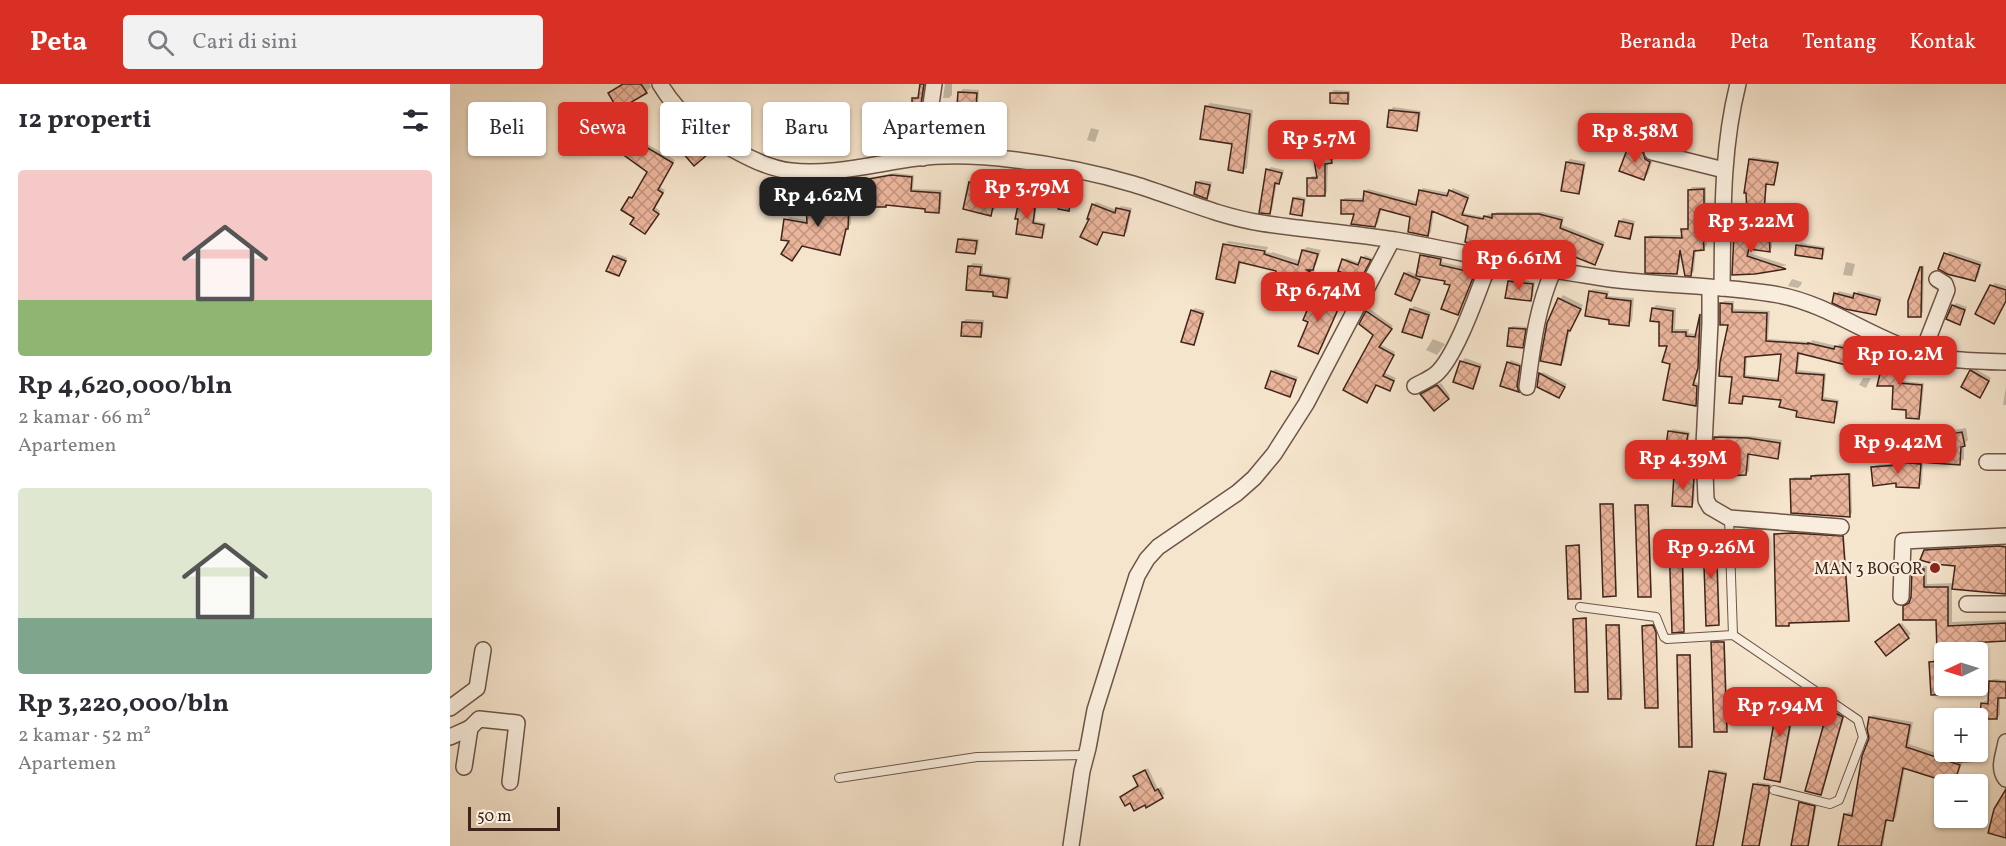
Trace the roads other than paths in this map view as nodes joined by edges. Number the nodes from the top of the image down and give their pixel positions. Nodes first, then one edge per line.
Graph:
1 (660, 84) edge
2 (934, 84) edge
3 (1738, 84) edge
4 (1652, 152) dead end
5 (922, 158) junction
6 (1724, 170) junction
7 (1392, 240) junction
8 (1491, 258) junction
9 (1553, 271) junction
10 (1937, 279) dead end
11 (1716, 288) junction
12 (1922, 354) junction
13 (2006, 362) edge
14 (1415, 386) dead end
15 (1527, 387) dead end
16 (1988, 462) dead end
17 (2006, 462) edge
18 (1729, 518) junction
19 (1841, 527) dead end
20 (2006, 536) edge
21 (1901, 597) dead end
22 (1967, 604) dead end
23 (2006, 604) edge
24 (1580, 607) dead end
25 (1732, 635) junction
26 (483, 650) dead end
27 (450, 708) edge
28 (470, 728) junction
29 (450, 737) edge
30 (2006, 742) edge
31 (1087, 752) junction
32 (464, 767) dead end
33 (839, 778) dead end
34 (2006, 779) edge
35 (510, 782) dead end
36 (1774, 790) dead end
37 (1071, 846) edge

1 - 5 street
2 - 5 street
3 - 6 street
4 - 6 street
5 - 7 street
6 - 11 street
7 - 8 street
7 - 31 street
8 - 9 street
8 - 14 street
9 - 11 street
9 - 15 street
10 - 12 street
11 - 12 street
11 - 18 street
12 - 13 street
16 - 17 street
18 - 19 street
18 - 25 lane
20 - 21 street
22 - 23 street
24 - 25 lane
25 - 36 lane
26 - 27 street
28 - 29 street
28 - 32 street
28 - 35 street
30 - 34 street
31 - 33 lane
31 - 37 street

